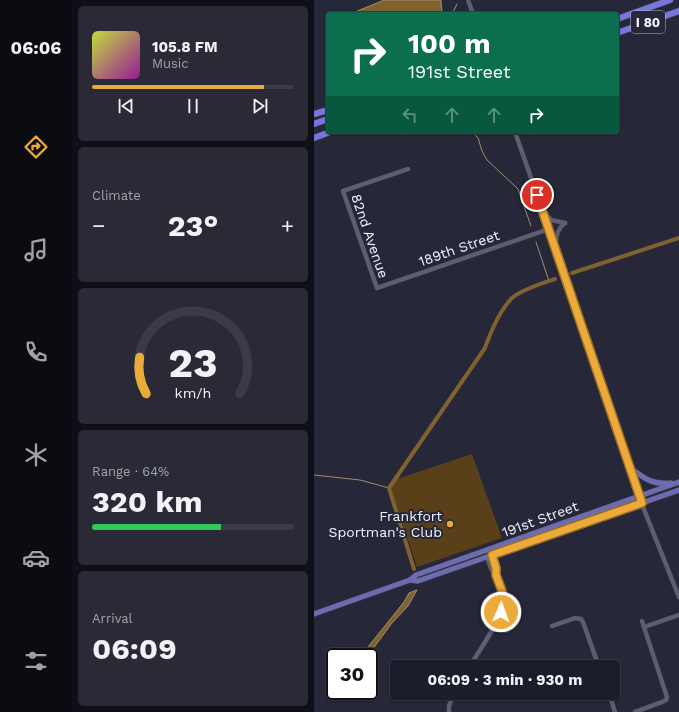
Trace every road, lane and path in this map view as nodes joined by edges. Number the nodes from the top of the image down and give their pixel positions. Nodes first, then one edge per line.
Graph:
1 (468, 0) edge
2 (670, 0) edge
3 (679, 11) edge
4 (472, 12) edge
5 (619, 18) edge
6 (619, 32) edge
7 (326, 111) edge
8 (314, 114) edge
9 (326, 120) edge
10 (314, 124) edge
11 (326, 134) edge
12 (516, 134) edge
13 (314, 138) edge
14 (408, 169) dead end
15 (542, 208) junction
16 (549, 229) junction
17 (556, 249) junction
18 (376, 288) joint
19 (629, 467) junction
20 (678, 482) edge
21 (679, 490) edge
22 (640, 496) junction
23 (642, 503) junction
24 (489, 556) junction
25 (410, 580) junction
26 (679, 597) edge
27 (314, 614) edge
28 (679, 615) edge
29 (642, 622) dead end
30 (552, 626) dead end
31 (644, 627) junction
32 (473, 660) edge
33 (597, 660) edge
34 (451, 700) edge
35 (611, 700) edge
36 (449, 712) edge
37 (615, 712) edge
38 (635, 712) edge

1 - 4 street
2 - 5 highway, I 80
3 - 6 highway, I 80
7 - 8 highway
9 - 10 highway
11 - 13 highway
12 - 15 street
14 - 18 street, 82nd Avenue
15 - 16 street
15 - 17 street
16 - 17 street
16 - 18 street, 189th Street
17 - 19 street
19 - 20 main road
19 - 22 street
20 - 22 main road, 191st Street
21 - 23 main road, 191st Street
22 - 23 street
22 - 25 main road, 191st Street
23 - 24 main road, 191st Street
23 - 26 street
24 - 25 main road, 191st Street
24 - 32 street
25 - 27 main road, 191st Street
28 - 31 street
29 - 31 street
30 - 33 street
31 - 38 street
34 - 36 street
35 - 37 street

